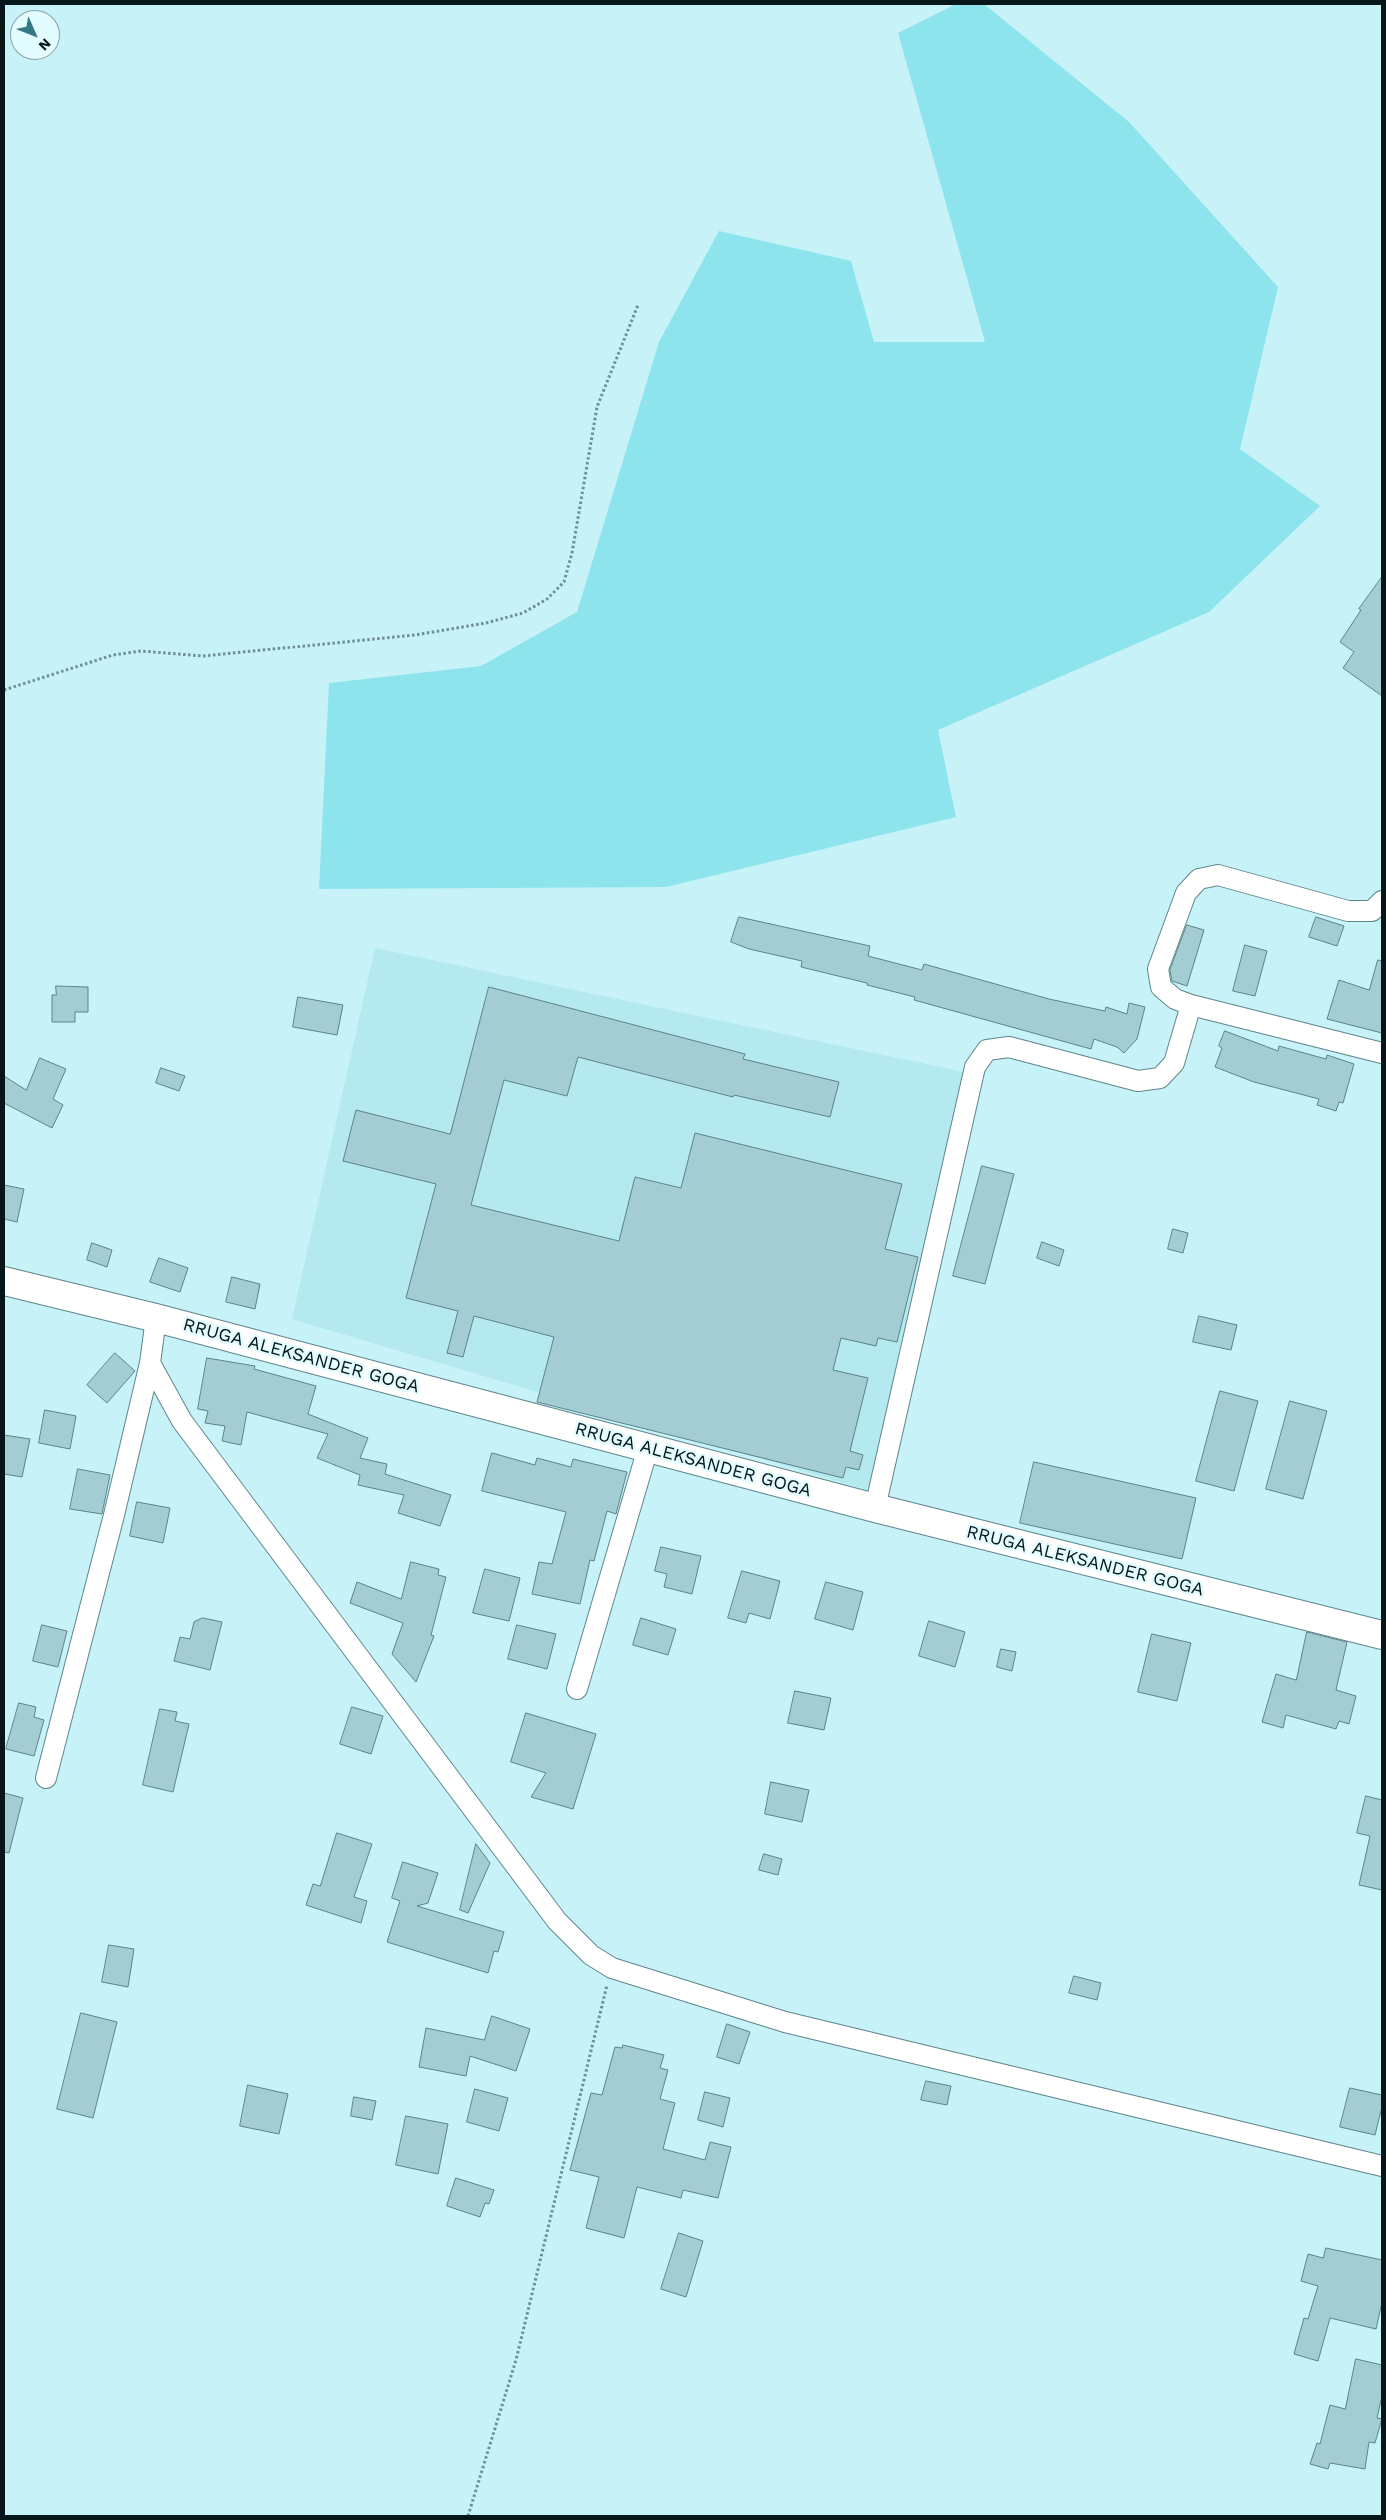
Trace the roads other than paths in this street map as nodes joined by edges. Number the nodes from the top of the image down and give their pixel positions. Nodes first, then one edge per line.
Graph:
1 (1382, 901) edge
2 (1191, 1005) junction
3 (1382, 1053) edge
4 (4, 1281) edge
5 (156, 1318) junction
6 (150, 1363) junction
7 (648, 1448) junction
8 (875, 1508) junction
9 (1382, 1635) edge
10 (577, 1689) dead end
11 (46, 1778) dead end
12 (1382, 2166) edge

1 - 2 street
2 - 3 street
2 - 8 street
4 - 5 main road, RRUGA ALEKSANDER GOGA
5 - 6 street
5 - 7 main road, RRUGA ALEKSANDER GOGA
6 - 11 street
6 - 12 street
7 - 8 main road, RRUGA ALEKSANDER GOGA
7 - 10 street
8 - 9 main road, RRUGA ALEKSANDER GOGA

